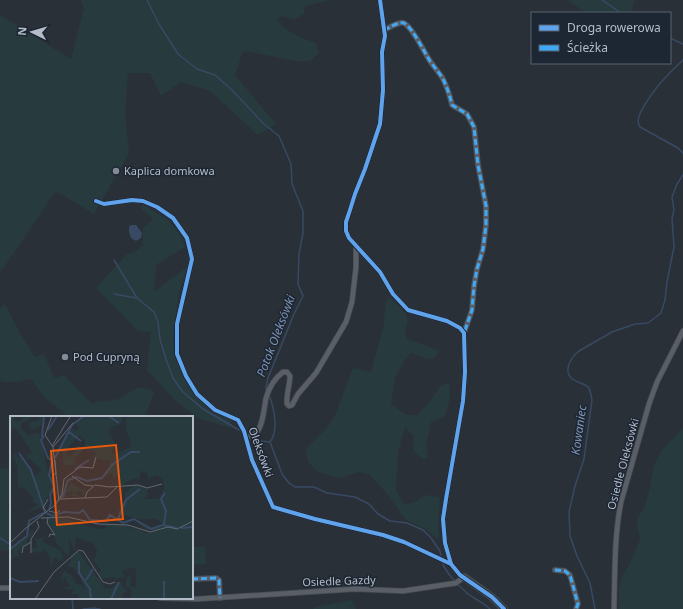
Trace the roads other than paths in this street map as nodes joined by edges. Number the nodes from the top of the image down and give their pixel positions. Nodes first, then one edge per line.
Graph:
1 (380, 0) edge
2 (384, 30) junction
3 (96, 201) dead end
4 (356, 245) junction
5 (683, 331) edge
6 (464, 333) junction
7 (246, 437) junction
8 (451, 564) junction
9 (555, 570) dead end
10 (193, 579) edge
11 (462, 579) junction
12 (220, 598) junction
13 (193, 599) edge
14 (504, 609) edge
15 (576, 609) edge
16 (614, 609) edge

1 - 2 street
2 - 4 street
2 - 6 street
3 - 7 street, Oleksówki
4 - 6 street
4 - 7 street
5 - 16 street, Osiedle Oleksówki
6 - 8 street
7 - 8 street, Oleksówki
8 - 11 street, Oleksówki
9 - 15 street
10 - 12 street
11 - 12 street, Osiedle Gazdy
11 - 14 street
12 - 13 street, Osiedle Gazdy

